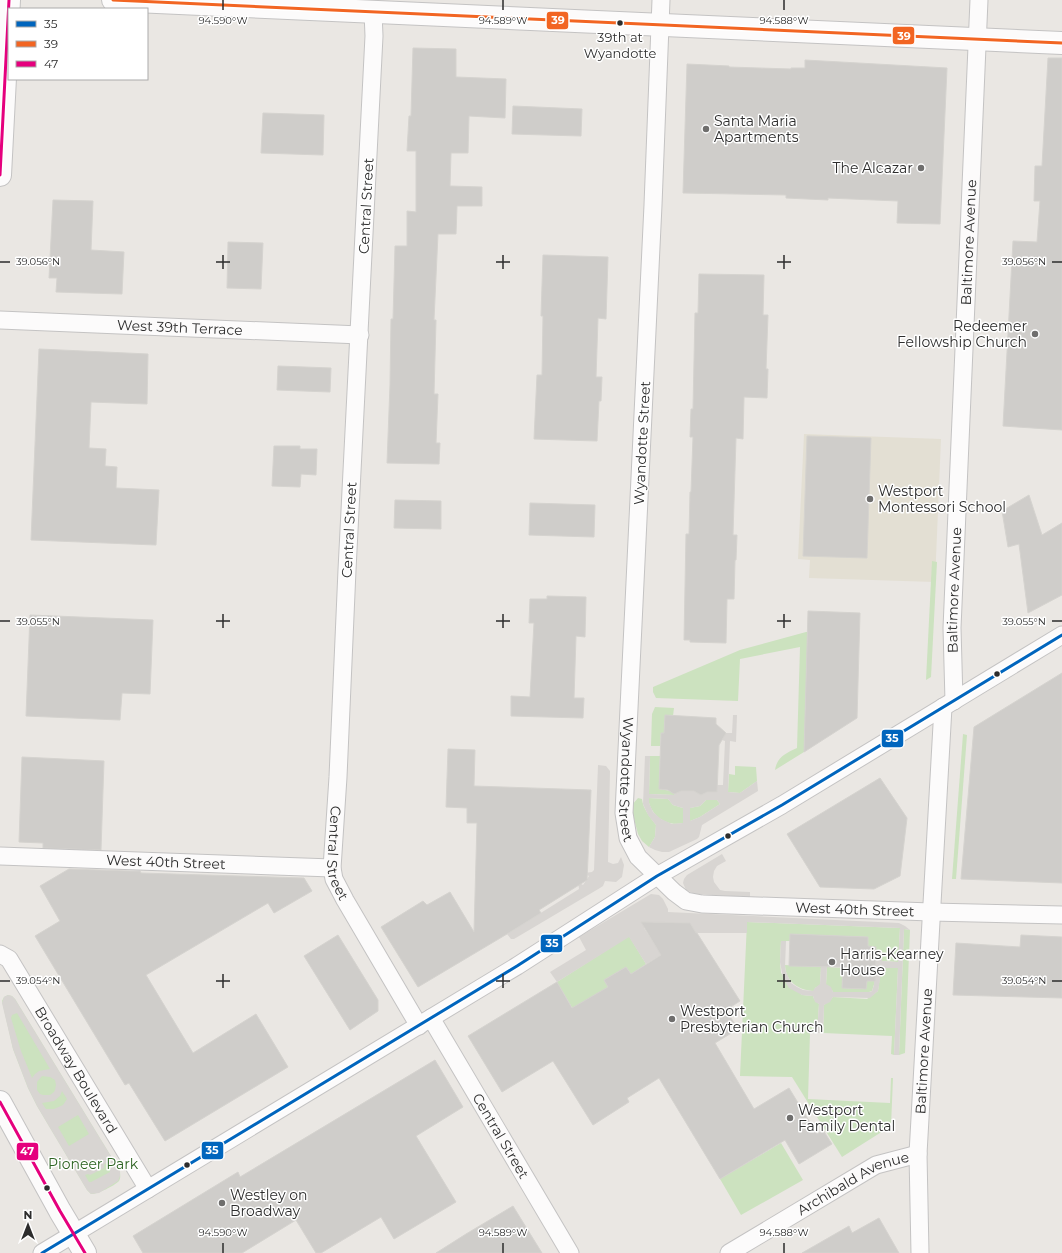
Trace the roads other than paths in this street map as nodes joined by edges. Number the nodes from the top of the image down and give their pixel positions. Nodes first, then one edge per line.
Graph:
1 (113, 0) edge
2 (661, 0) edge
3 (979, 0) edge
4 (360, 8) edge
5 (8, 19) edge
6 (659, 24) junction
7 (977, 39) junction
8 (1062, 43) edge
9 (0, 175) edge
10 (0, 320) edge
11 (360, 335) junction
12 (1062, 635) edge
13 (948, 704) junction
14 (0, 856) edge
15 (332, 868) junction
16 (657, 876) junction
17 (931, 912) junction
18 (1062, 915) edge
19 (0, 954) edge
20 (425, 1022) junction
21 (0, 1102) edge
22 (918, 1154) junction
23 (148, 1189) junction
24 (74, 1234) junction
25 (42, 1253) edge
26 (85, 1253) edge
27 (570, 1253) edge
28 (729, 1253) edge
29 (920, 1253) edge

1 - 4 main road
2 - 6 street, Wyandotte Street
3 - 7 street, Baltimore Avenue
4 - 6 main road
4 - 11 street, Central Street
5 - 9 main road
6 - 7 main road
6 - 16 street, Wyandotte Street
7 - 8 main road
7 - 13 street, Baltimore Avenue
10 - 11 street, West 39th Terrace
11 - 15 street, Central Street
12 - 13 street
13 - 16 street
13 - 17 street, Baltimore Avenue
14 - 15 street, West 40th Street
15 - 20 street, Central Street
16 - 17 street, West 40th Street
16 - 20 street
17 - 18 street, West 40th Street
17 - 22 street, Baltimore Avenue
19 - 23 street, Broadway Boulevard
20 - 23 street
20 - 27 street, Central Street
21 - 24 main road
22 - 28 street, Archibald Avenue
22 - 29 street, Baltimore Avenue
23 - 24 street
24 - 25 street
24 - 26 main road

